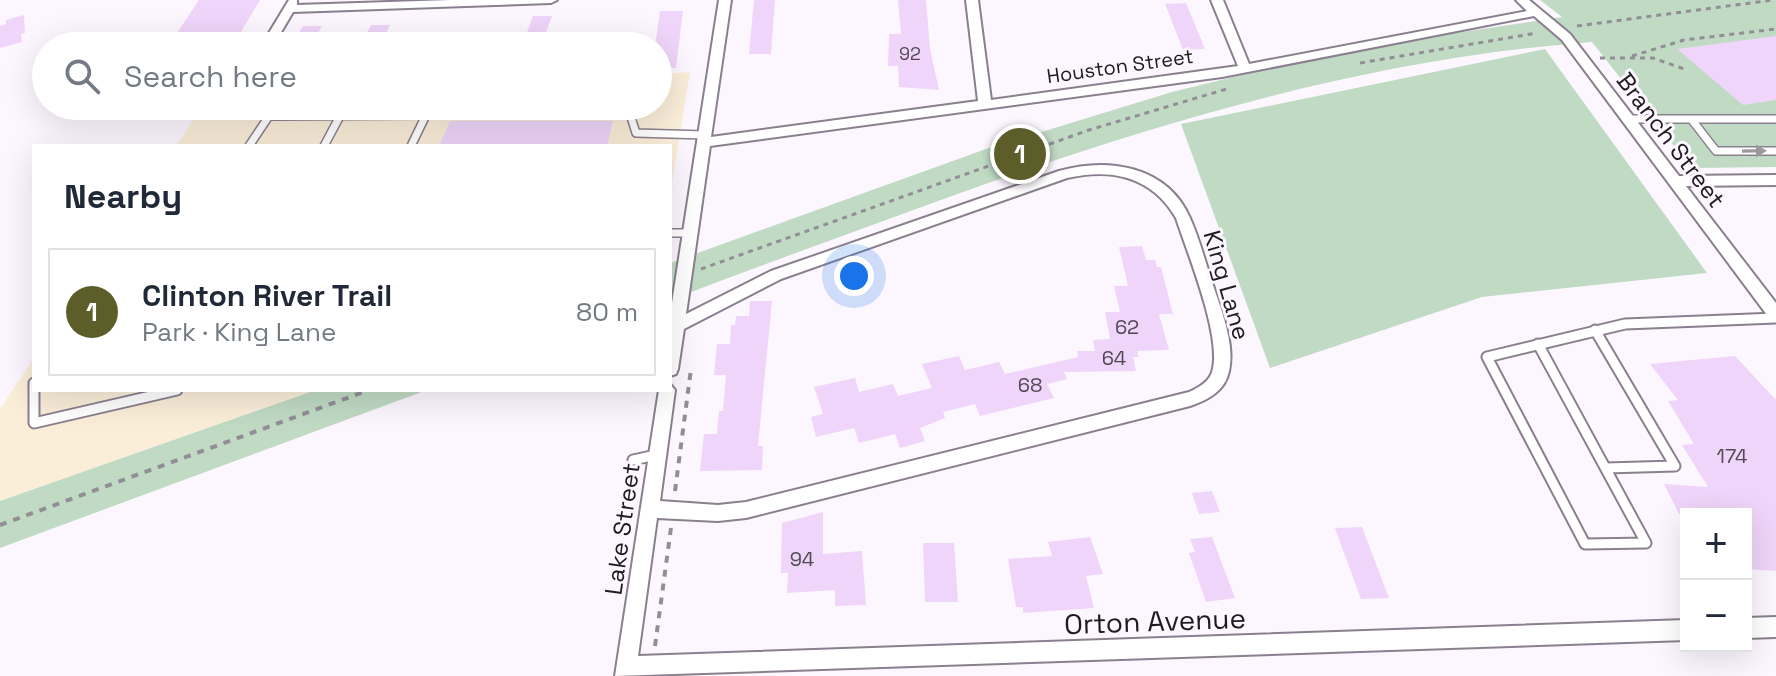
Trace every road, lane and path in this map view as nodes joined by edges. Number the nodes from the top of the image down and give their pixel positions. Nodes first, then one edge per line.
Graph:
1 (551, 0) edge
2 (725, 0) edge
3 (972, 0) edge
4 (1217, 0) edge
5 (1522, 0) edge
6 (1773, 0) edge
7 (292, 5) edge
8 (1538, 12) junction
9 (1559, 29) junction
10 (1776, 29) edge
11 (276, 32) edge
12 (1632, 56) junction
13 (1581, 57) junction
14 (1356, 64) dead end
15 (1245, 69) junction
16 (1684, 69) dead end
17 (1240, 86) dead end
18 (985, 104) junction
19 (1627, 119) junction
20 (1776, 119) edge
21 (266, 120) edge
22 (338, 120) edge
23 (424, 120) edge
24 (632, 120) edge
25 (1692, 120) junction
26 (704, 138) junction
27 (250, 144) edge
28 (325, 144) edge
29 (412, 144) edge
30 (1776, 151) edge
31 (1776, 180) edge
32 (1675, 181) junction
33 (672, 233) edge
34 (690, 233) junction
35 (684, 275) junction
36 (1776, 317) edge
37 (676, 326) junction
38 (1595, 330) junction
39 (1538, 344) junction
40 (672, 355) edge
41 (34, 392) edge
42 (168, 392) edge
43 (364, 392) edge
44 (667, 392) edge
45 (657, 454) junction
46 (633, 460) dead end
47 (1606, 468) junction
48 (649, 509) junction
49 (0, 525) edge
50 (1776, 627) edge
51 (1752, 628) edge
52 (1680, 630) edge
53 (625, 672) edge

1 - 7 street
2 - 26 street
3 - 18 street
4 - 15 street
5 - 8 street, Branch Street
6 - 9 path
7 - 11 street
8 - 9 street, Branch Street
8 - 15 street, Houston Street
9 - 13 street, Branch Street
9 - 14 path
10 - 12 path
12 - 13 path
12 - 16 path
13 - 19 street, Branch Street
15 - 18 street, Houston Street
17 - 35 path
18 - 26 street, Houston Street
19 - 25 lane
19 - 32 street, Branch Street
20 - 25 lane
21 - 27 lane
22 - 28 lane
23 - 29 lane
24 - 26 lane
25 -> 30 lane
26 - 34 street
31 - 32 street
32 - 36 street, Branch Street
33 - 34 lane
34 - 35 street
35 - 37 street
36 - 38 lane
37 - 40 street
37 - 48 street, King Lane
38 - 39 lane
38 - 47 lane
39 - 47 lane
39 - 47 lane
41 - 42 lane
43 - 49 path
44 - 45 street, Lake Street
45 - 46 lane
45 - 48 street, Lake Street
48 - 53 street, Lake Street
50 - 51 street
52 - 53 street, Orton Avenue

